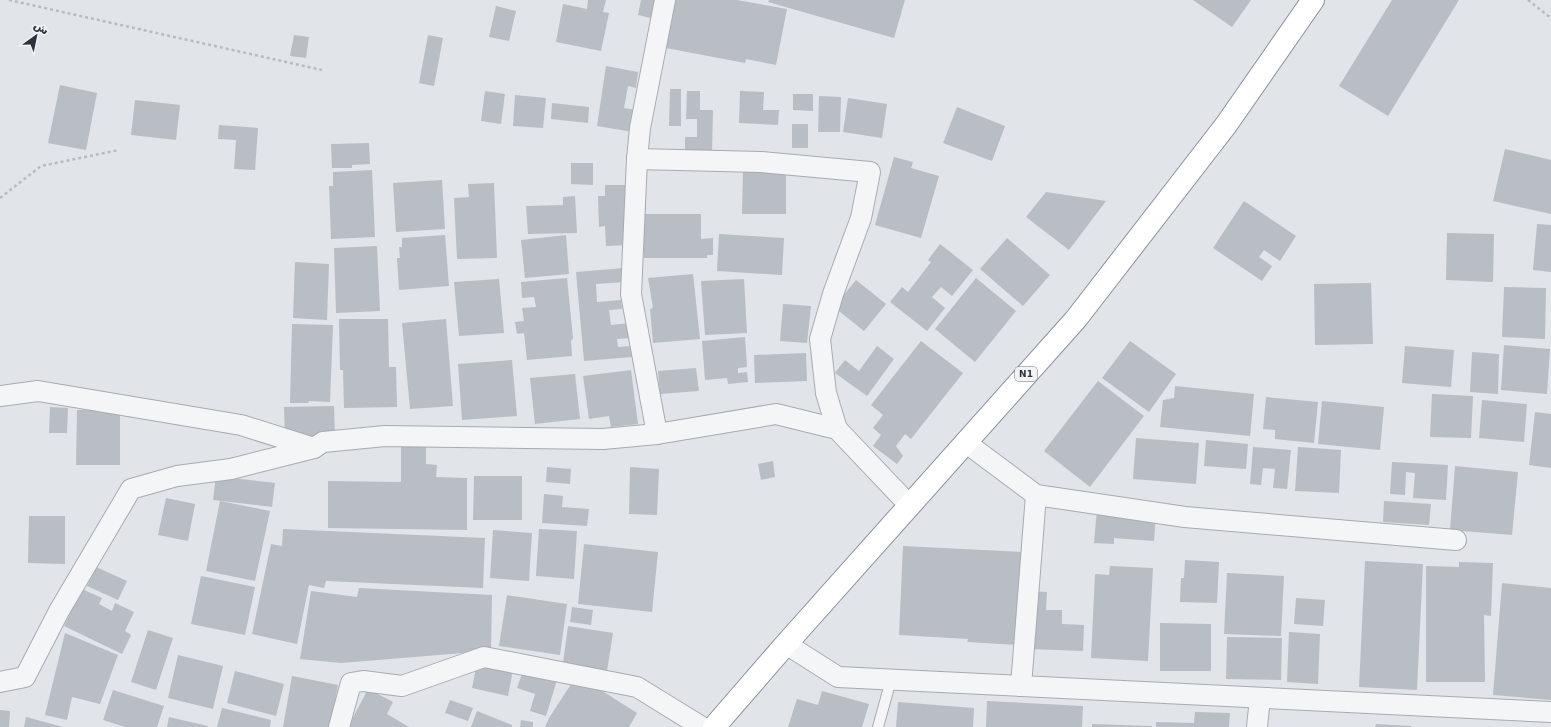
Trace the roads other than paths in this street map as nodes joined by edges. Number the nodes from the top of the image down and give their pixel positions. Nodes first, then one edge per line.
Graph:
1 (665, 0) edge
2 (1313, 0) edge
3 (636, 159) junction
4 (0, 396) edge
5 (837, 429) junction
6 (657, 434) junction
7 (965, 442) junction
8 (314, 448) junction
9 (1036, 495) junction
10 (910, 506) junction
11 (1456, 540) dead end
12 (786, 644) junction
13 (891, 680) junction
14 (0, 682) edge
15 (1021, 686) junction
16 (1260, 698) junction
17 (1541, 717) edge
18 (339, 727) edge
19 (702, 727) edge
20 (714, 727) edge
21 (878, 727) edge
22 (1257, 727) edge

1 - 3 street
2 - 7 highway, N1
3 - 5 street
3 - 6 street
4 - 8 street
5 - 6 street
5 - 10 street
6 - 8 street
7 - 9 street
7 - 10 highway, N1
8 - 14 street
9 - 11 street
9 - 15 street
10 - 12 highway, N1
12 - 13 street
12 - 20 highway, N1
13 - 15 street
13 - 21 lane
15 - 16 street
16 - 17 street
16 - 22 street
18 - 19 street

